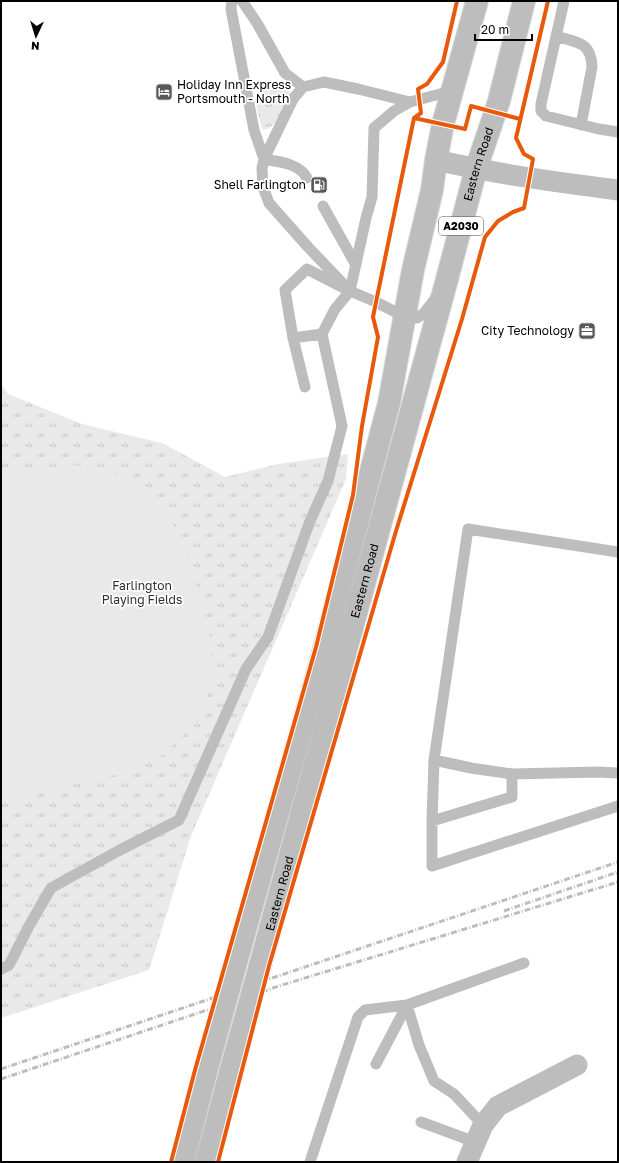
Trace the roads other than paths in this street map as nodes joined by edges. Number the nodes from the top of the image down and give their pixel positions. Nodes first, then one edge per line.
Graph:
1 (232, 1) edge
2 (242, 1) edge
3 (477, 1) edge
4 (524, 1) edge
5 (564, 1) edge
6 (556, 36) junction
7 (303, 87) junction
8 (451, 91) junction
9 (410, 102) junction
10 (581, 124) junction
11 (618, 132) edge
12 (264, 159) junction
13 (436, 160) junction
14 (476, 169) junction
15 (307, 178) dead end
16 (618, 190) edge
17 (322, 206) dead end
18 (356, 265) junction
19 (446, 283) junction
20 (350, 291) junction
21 (405, 317) junction
22 (322, 334) junction
23 (293, 338) junction
24 (305, 387) dead end
25 (618, 552) edge
26 (434, 760) junction
27 (618, 773) edge
28 (512, 774) junction
29 (618, 806) edge
30 (432, 821) junction
31 (524, 963) dead end
32 (1, 969) edge
33 (407, 1006) junction
34 (376, 1064) dead end
35 (577, 1065) dead end
36 (421, 1122) dead end
37 (479, 1133) junction
38 (183, 1162) edge
39 (206, 1162) edge
40 (310, 1162) edge
41 (467, 1162) edge

1 - 12 lane
2 - 7 lane
3 - 8 main road, Eastern Road / A2030
4 - 14 main road, Eastern Road / A2030
5 - 6 lane
6 - 10 lane
6 - 10 lane
7 - 9 lane
7 - 12 lane
8 - 9 lane
8 - 13 main road, Eastern Road / A2030
9 - 18 lane
10 - 11 lane
12 - 15 lane
12 - 20 lane
13 - 14 street
13 - 21 main road, Eastern Road / A2030
14 - 16 street
14 - 19 main road, Eastern Road / A2030
17 - 18 lane
18 - 20 lane
19 - 21 lane
19 - 39 main road, Eastern Road / A2030, bridge
20 - 21 lane
20 - 22 lane
20 - 23 lane
21 - 38 main road, Eastern Road / A2030, bridge
22 - 23 lane
22 - 32 lane
23 - 24 lane
25 - 26 lane
26 - 28 lane
26 - 30 lane
27 - 28 lane
28 - 30 lane
29 - 30 lane
31 - 33 lane
33 - 34 lane
33 - 37 lane
33 - 40 lane
35 - 37 street
36 - 37 lane
37 - 41 street

